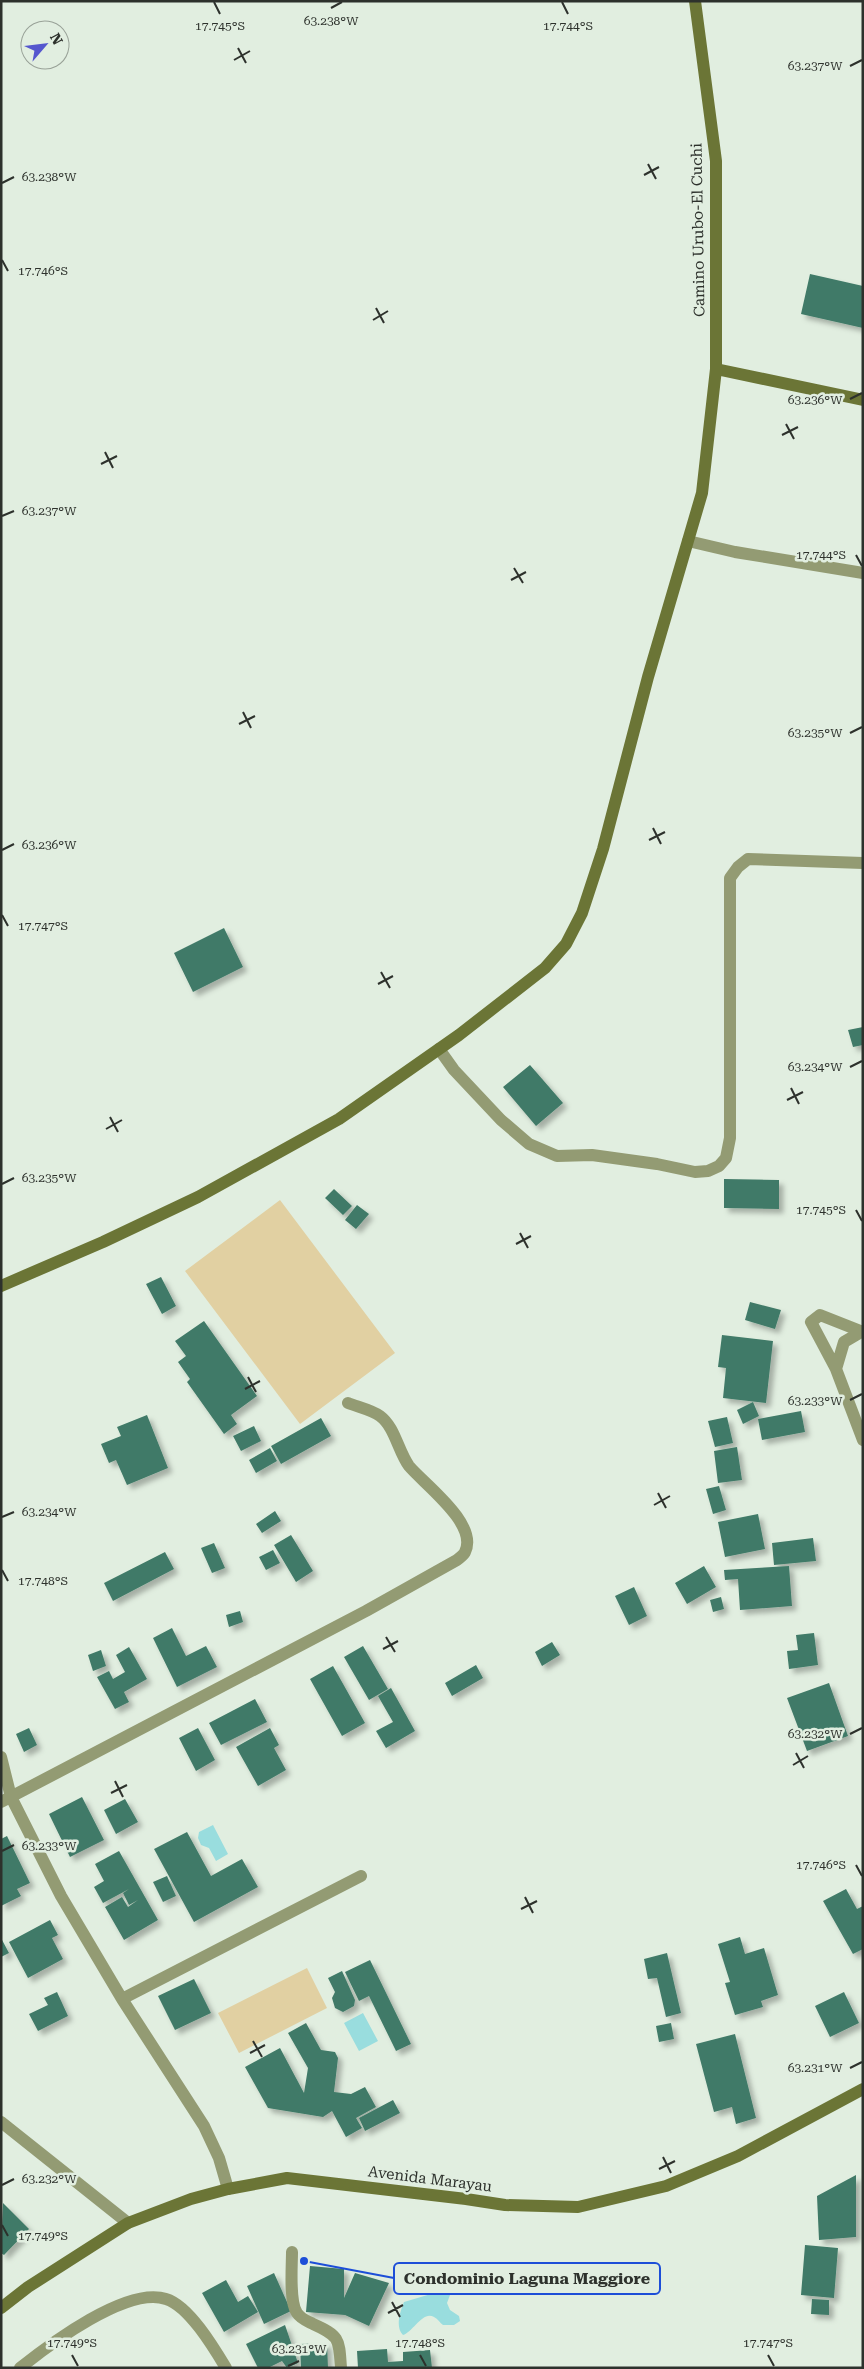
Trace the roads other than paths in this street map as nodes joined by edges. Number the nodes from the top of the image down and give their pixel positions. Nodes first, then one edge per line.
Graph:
1 (695, 1) edge
2 (716, 369) junction
3 (863, 400) edge
4 (688, 541) junction
5 (863, 573) edge
6 (863, 863) edge
7 (438, 1049) junction
8 (1, 1286) edge
9 (862, 1332) edge
10 (836, 1370) junction
11 (348, 1402) dead end
12 (863, 1440) edge
13 (1, 1758) edge
14 (6, 1799) edge
15 (361, 1876) dead end
16 (122, 1998) junction
17 (863, 2089) edge
18 (1, 2122) edge
19 (228, 2189) junction
20 (128, 2223) junction
21 (292, 2252) dead end
22 (1, 2308) edge
23 (20, 2368) edge
24 (226, 2368) edge
25 (341, 2368) edge

1 - 2 street, Camino Urubo-El Cuchi
2 - 3 street
2 - 4 street, Camino Urubo-El Cuchi
4 - 5 street
4 - 7 street, Camino Urubo-El Cuchi
6 - 7 street
7 - 8 street, Camino Urubo-El Cuchi
9 - 10 street
9 - 10 street
10 - 12 street
11 - 14 street
13 - 14 street
14 - 16 street
15 - 16 street
16 - 19 street
17 - 19 street, Avenida Marayau
18 - 20 street
19 - 20 street, Avenida Marayau
20 - 22 street, Avenida Marayau
21 - 25 street
23 - 24 street

